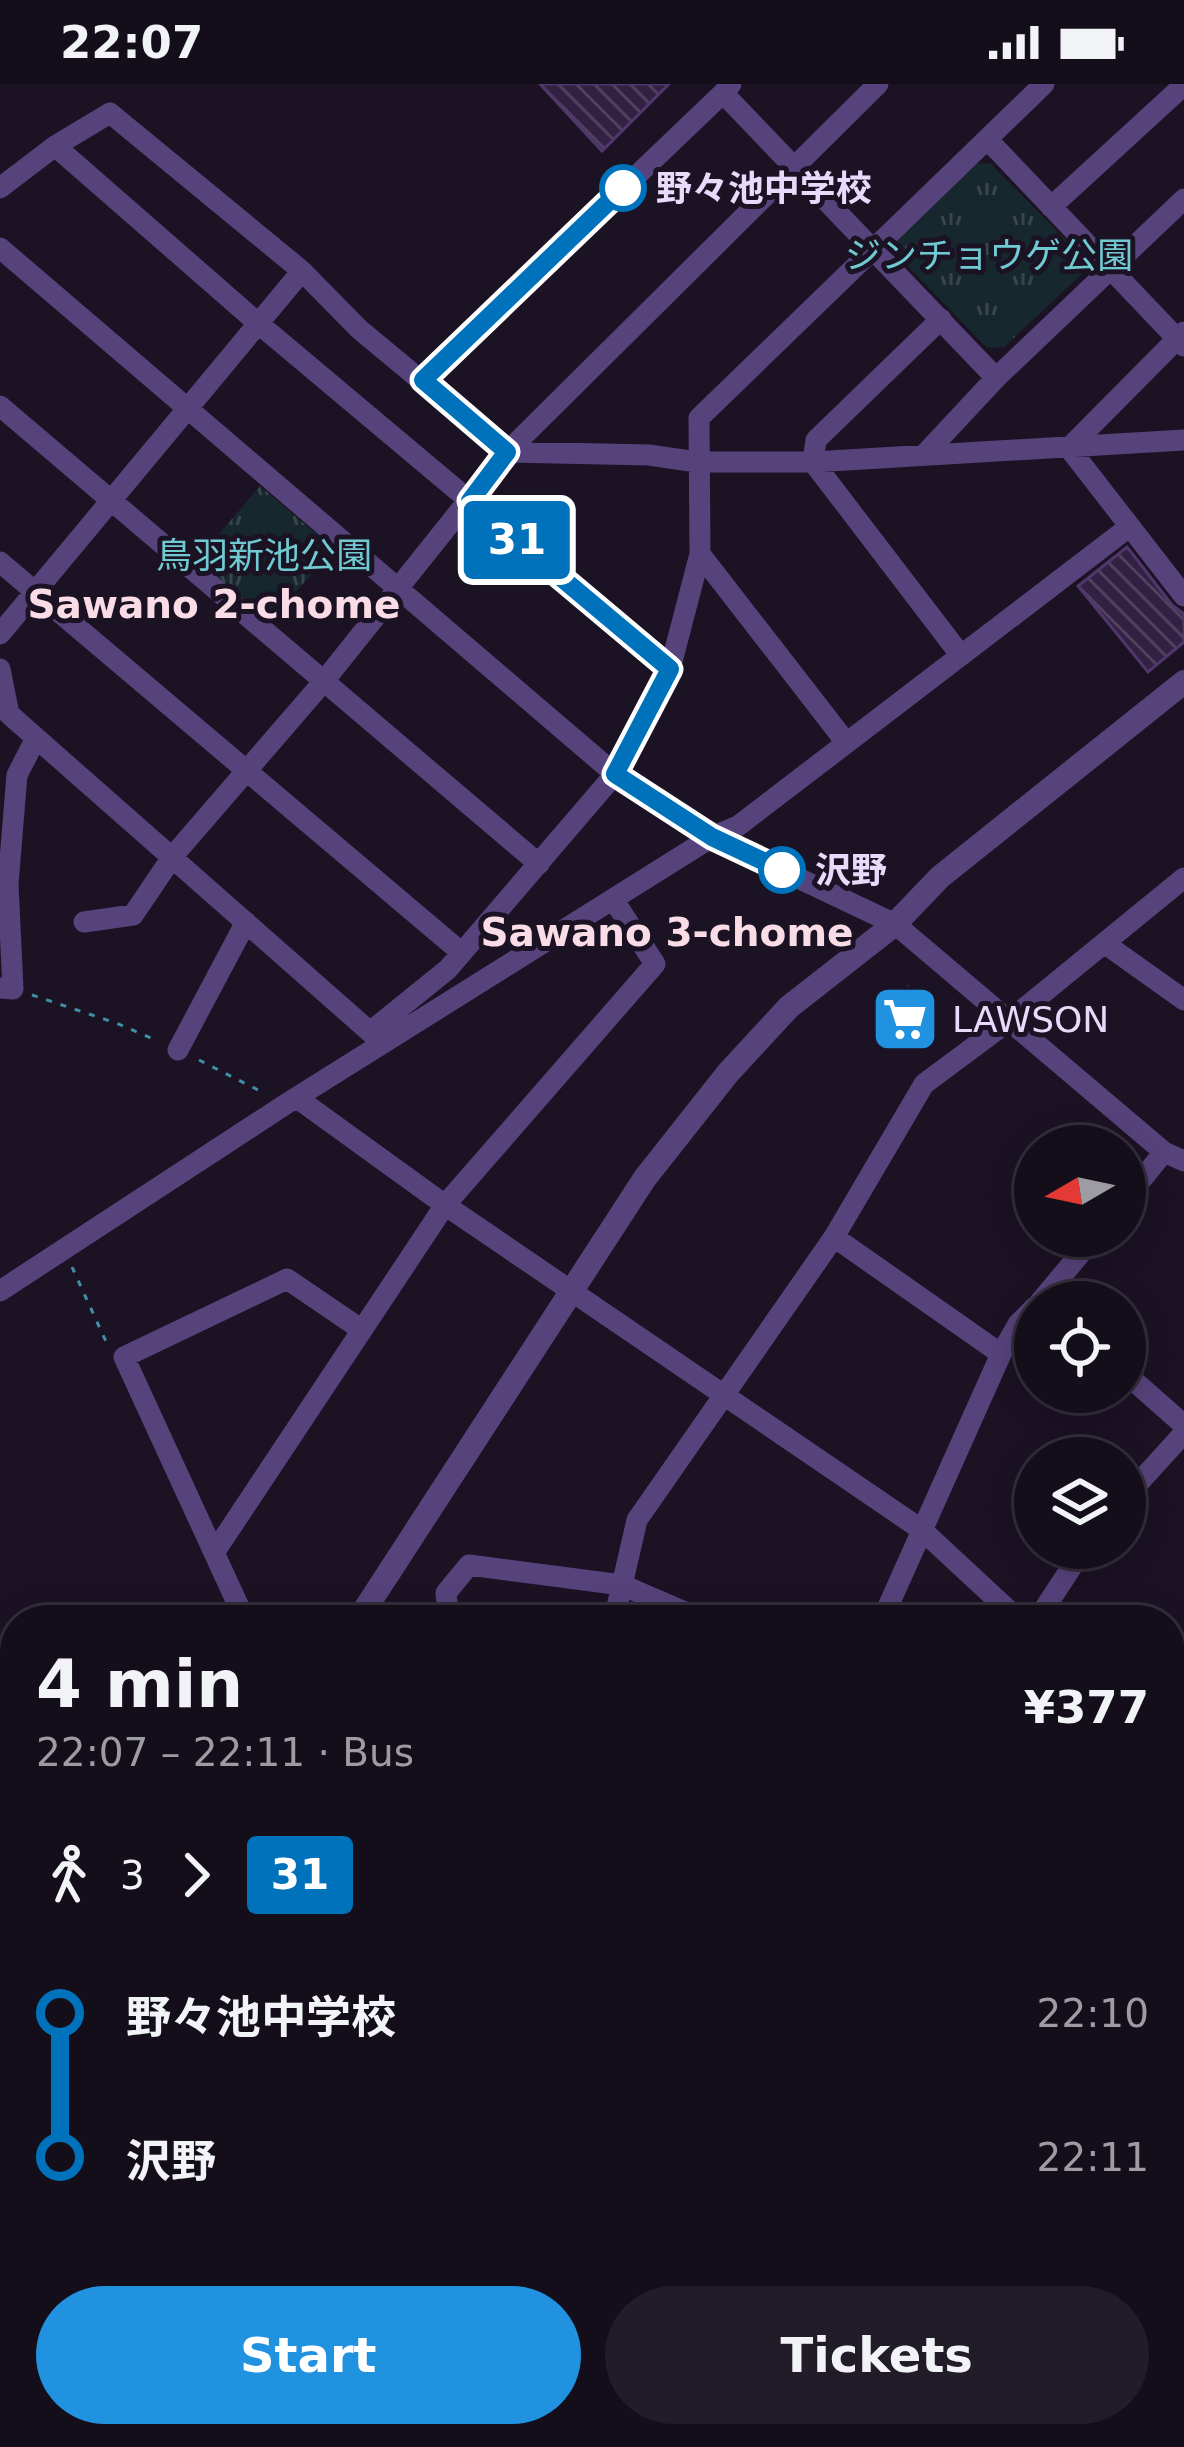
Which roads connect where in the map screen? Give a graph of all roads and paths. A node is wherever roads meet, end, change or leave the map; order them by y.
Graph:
1 (878, 84) edge
2 (1044, 84) edge
3 (1184, 85) edge
4 (727, 88) edge
5 (987, 139) junction
6 (55, 146) junction
7 (795, 164) junction
8 (0, 188) edge
9 (1184, 199) edge
10 (1051, 208) junction
11 (874, 247) junction
12 (0, 248) edge
13 (1109, 270) junction
14 (302, 271) junction
15 (941, 319) junction
16 (259, 324) junction
17 (1182, 339) edge
18 (996, 377) junction
19 (423, 380) junction
20 (0, 406) edge
21 (188, 409) junction
22 (1184, 440) edge
23 (1069, 448) junction
24 (507, 452) junction
25 (926, 454) junction
26 (697, 462) junction
27 (813, 462) junction
28 (110, 501) junction
29 (470, 501) junction
30 (1129, 527) junction
31 (700, 554) junction
32 (0, 562) edge
33 (35, 589) junction
34 (400, 589) junction
35 (1184, 596) edge
36 (0, 634) edge
37 (959, 653) junction
38 (0, 669) edge
39 (670, 669) junction
40 (324, 681) junction
41 (1184, 682) edge
42 (35, 740) junction
43 (845, 741) junction
44 (248, 770) junction
45 (615, 774) junction
46 (712, 837) junction
47 (173, 856) junction
48 (539, 864) junction
49 (1184, 878) edge
50 (4, 883) edge
51 (613, 899) junction
52 (84, 922) dead end
53 (247, 922) junction
54 (895, 924) junction
55 (1104, 943) junction
56 (461, 953) junction
57 (6, 988) edge
58 (1184, 1000) edge
59 (1010, 1020) junction
60 (376, 1038) junction
61 (178, 1050) junction
62 (291, 1101) junction
63 (1174, 1157) edge
64 (1146, 1182) edge
65 (445, 1205) junction
66 (834, 1237) junction
67 (64, 1250) junction
68 (1078, 1257) edge
69 (1059, 1281) edge
70 (0, 1291) edge
71 (572, 1292) junction
72 (362, 1330) junction
73 (1014, 1331) edge
74 (1001, 1354) junction
75 (124, 1357) junction
76 (1146, 1393) edge
77 (723, 1396) junction
78 (1184, 1429) edge
79 (1146, 1473) edge
80 (922, 1530) junction
81 (214, 1553) junction
82 (1070, 1569) edge
83 (622, 1585) junction
84 (238, 1605) edge
85 (368, 1605) edge
86 (447, 1605) edge
87 (617, 1605) edge
88 (668, 1605) edge
89 (889, 1605) edge
90 (1003, 1605) edge
91 (1047, 1605) edge

1 - 7 street
2 - 5 street
3 - 10 street
4 - 7 street
4 - 19 street
5 - 10 street
5 - 11 street
6 - 8 street
6 - 14 street
6 - 16 street
7 - 11 street
7 - 24 street
9 - 13 street
10 - 13 street
11 - 15 street
11 - 26 street
12 - 21 street
13 - 17 street
13 - 18 street
14 - 16 street
14 - 19 street
15 - 18 street
15 - 27 street
16 - 21 street
16 - 29 street
17 - 23 street
18 - 25 street
19 - 24 street
20 - 28 street
21 - 28 street
21 - 34 street
22 - 23 street
23 - 25 street
23 - 30 street
24 - 26 street
24 - 29 street
25 - 27 street
26 - 27 street
26 - 31 street
27 - 37 street
28 - 33 street
28 - 40 street
29 - 34 street
29 - 39 street
30 - 35 street
30 - 37 street
31 - 39 street
31 - 43 street
32 - 33 street
33 - 36 street
33 - 44 street
34 - 40 street
34 - 45 street
37 - 43 street
38 - 42 street
39 - 45 street
40 - 44 street
40 - 48 street
41 - 54 street
42 - 47 street
42 - 50 street
43 - 46 street
44 - 47 street
44 - 56 street
45 - 46 street
45 - 48 street
46 - 51 street
46 - 54 street
47 - 52 street
47 - 53 street
48 - 56 street
49 - 55 street
50 - 57 street
51 - 60 street
51 - 65 street
53 - 60 street
53 - 61 street
54 - 59 street
54 - 71 street
55 - 58 street
55 - 59 street
56 - 60 street
57 - 61 path
59 - 63 street
59 - 66 street
60 - 62 street
61 - 62 path
62 - 65 street
62 - 67 street
63 - 64 street
65 - 71 street
65 - 72 street
66 - 74 street
66 - 77 street
67 - 70 street
67 - 75 path
68 - 69 street
71 - 77 street
71 - 85 street
72 - 75 street
72 - 81 street
73 - 74 street
74 - 80 street
75 - 81 street
76 - 78 street
77 - 80 street
77 - 83 street
78 - 79 street
80 - 89 street
80 - 90 street
81 - 84 street
82 - 91 street
83 - 86 street
83 - 87 street
83 - 88 street

